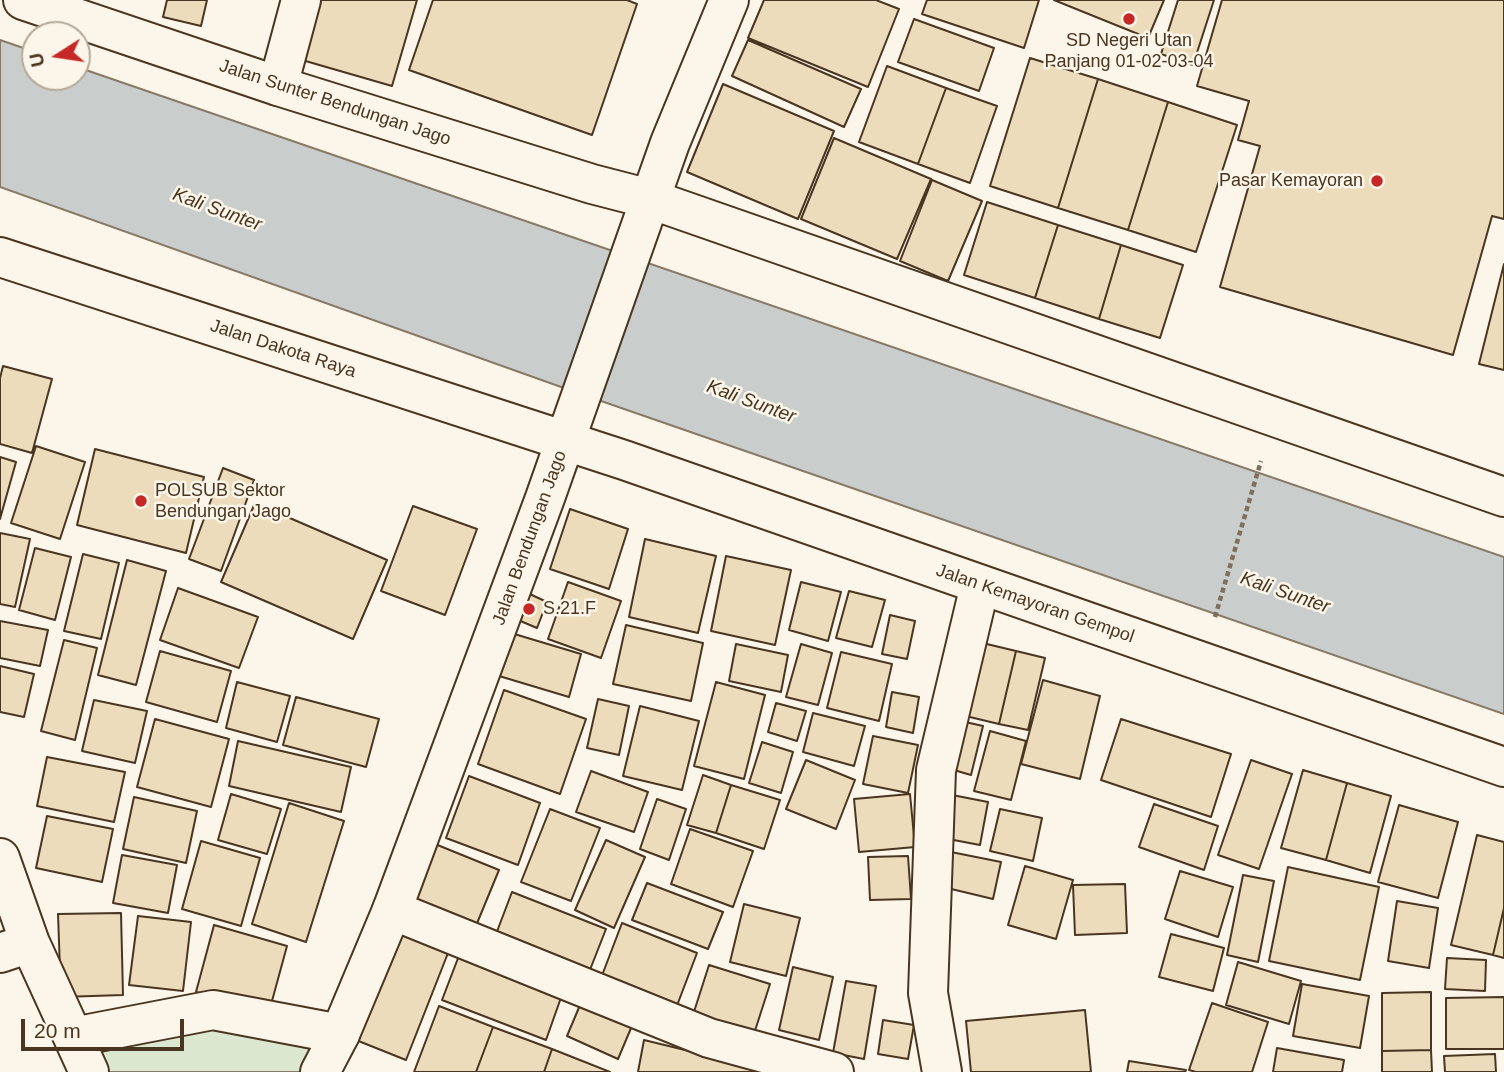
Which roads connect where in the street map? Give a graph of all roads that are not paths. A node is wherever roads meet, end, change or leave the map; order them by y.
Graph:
1 (23, 0) edge
2 (301, 0) edge
3 (729, 0) edge
4 (278, 86) junction
5 (650, 199) junction
6 (0, 257) edge
7 (568, 432) junction
8 (1504, 497) edge
9 (980, 585) junction
10 (1504, 767) edge
11 (0, 858) edge
12 (392, 911) junction
13 (15, 948) edge
14 (340, 1034) junction
15 (73, 1037) junction
16 (89, 1072) edge
17 (320, 1072) edge
18 (835, 1072) edge
19 (942, 1072) edge

1 - 4 street, Jalan Sunter Bendungan Jago
2 - 4 street
3 - 5 street, Jalan Bendungan Jago
4 - 5 street, Jalan Sunter Bendungan Jago
5 - 7 street, Jalan Bendungan Jago
5 - 8 street
6 - 7 street, Jalan Dakota Raya
7 - 9 street, Jalan Kemayoran Gempol
7 - 12 street, Jalan Bendungan Jago
9 - 10 street, Jalan Kemayoran Gempol
9 - 19 street
11 - 13 street
12 - 14 street, Jalan Bendungan Jago
12 - 18 street
13 - 15 street
14 - 15 street
14 - 17 street, Jalan Bendungan Jago
15 - 16 street

